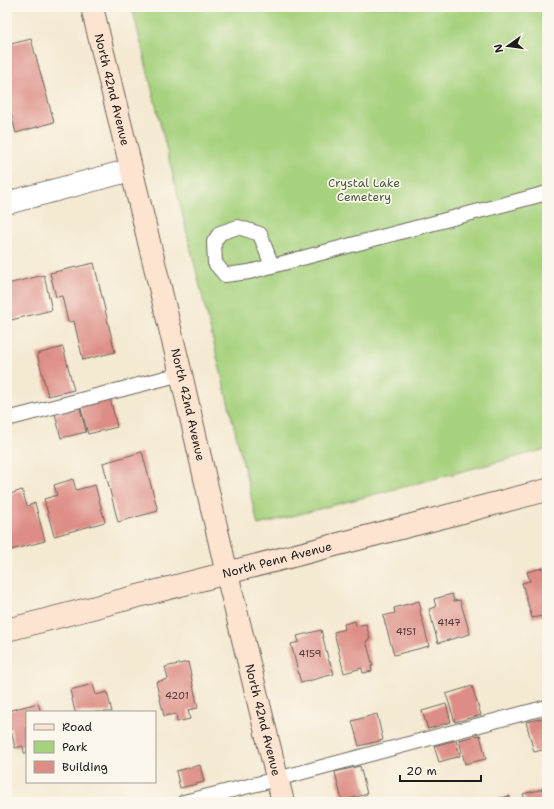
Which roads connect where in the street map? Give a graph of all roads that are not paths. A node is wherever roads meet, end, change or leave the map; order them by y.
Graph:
1 (92, 7) edge
2 (131, 170) junction
3 (547, 193) edge
4 (7, 203) edge
5 (272, 266) dead end
6 (181, 374) junction
7 (7, 419) edge
8 (547, 490) edge
9 (227, 574) junction
10 (7, 630) edge
11 (547, 707) edge
12 (277, 779) junction
13 (184, 802) edge
14 (283, 802) edge

1 - 2 street, North 42nd Avenue
2 - 4 street
2 - 6 street, North 42nd Avenue
3 - 5 lane
6 - 7 lane
6 - 9 street, North 42nd Avenue
8 - 9 street, North Penn Avenue
9 - 10 street, North Penn Avenue
9 - 12 street, North 42nd Avenue
11 - 12 lane
12 - 13 lane
12 - 14 street, North 42nd Avenue

